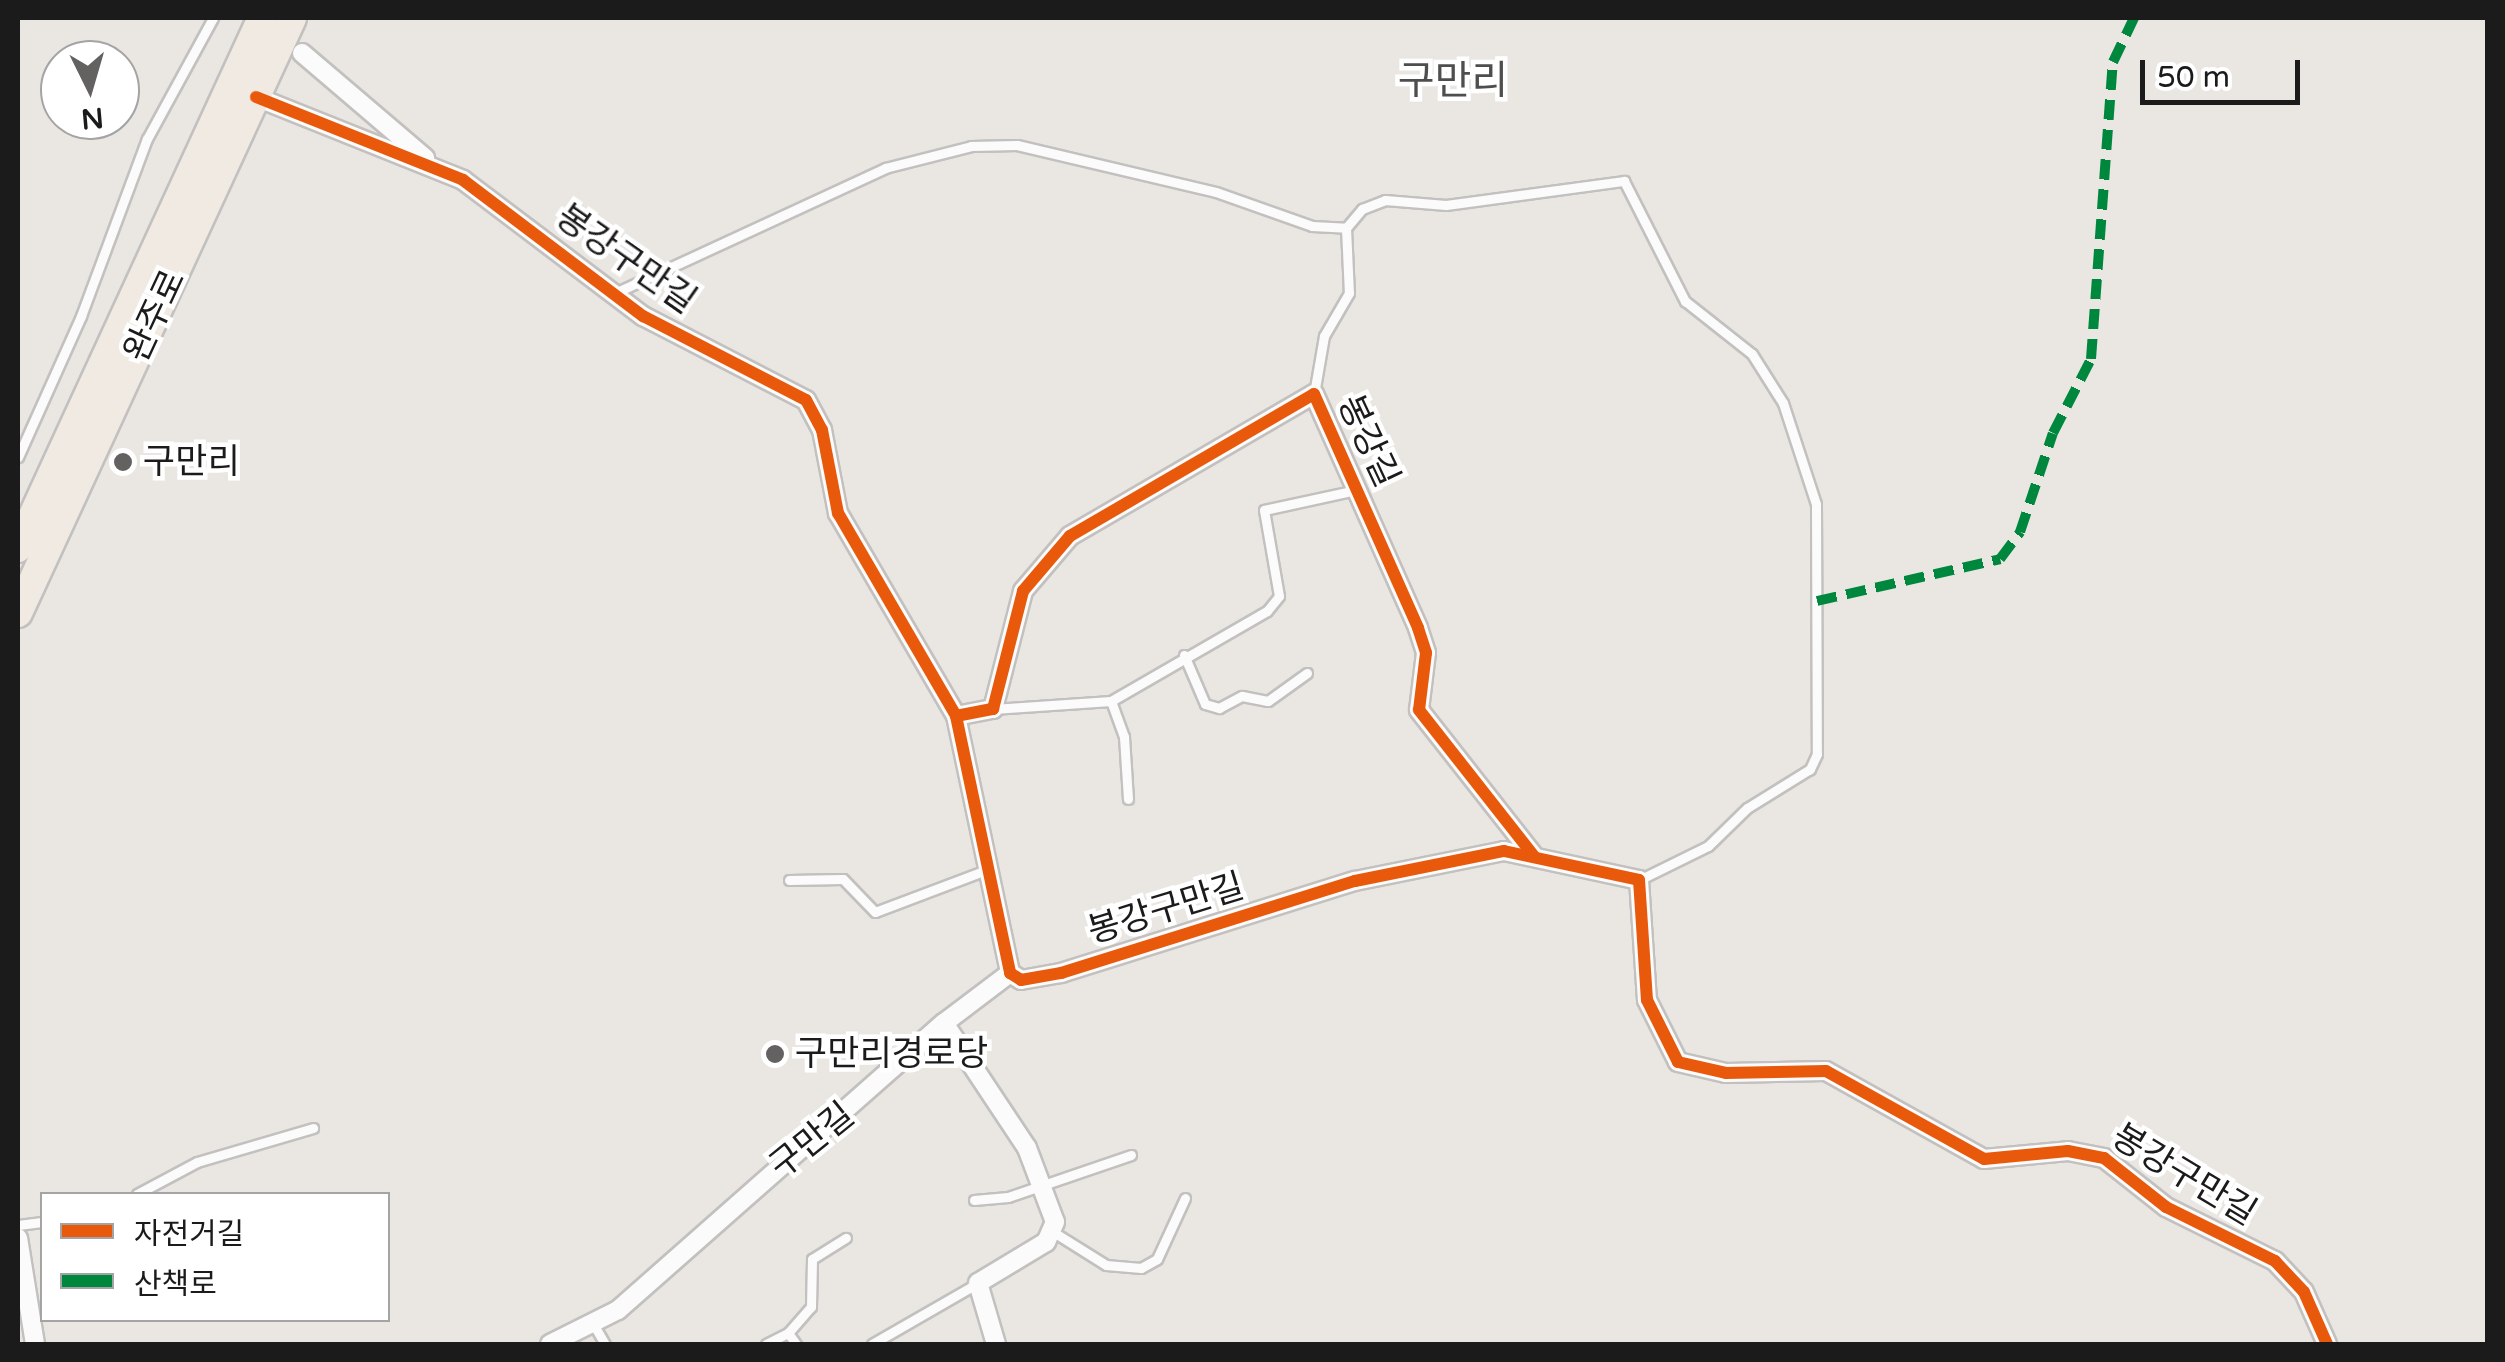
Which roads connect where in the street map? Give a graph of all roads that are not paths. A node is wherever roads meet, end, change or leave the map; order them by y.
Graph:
1 (214, 18) edge
2 (262, 18) edge
3 (292, 18) edge
4 (302, 53) dead end
5 (256, 97) junction
6 (429, 162) junction
7 (1346, 228) junction
8 (613, 294) junction
9 (1314, 394) junction
10 (18, 457) edge
11 (1351, 491) junction
12 (18, 548) edge
13 (18, 613) edge
14 (1184, 655) junction
15 (1306, 673) dead end
16 (1111, 701) junction
17 (994, 709) junction
18 (956, 716) junction
19 (1128, 799) dead end
20 (1534, 856) junction
21 (992, 868) junction
22 (789, 880) dead end
23 (1639, 880) junction
24 (1010, 973) junction
25 (944, 1022) junction
26 (313, 1128) dead end
27 (1131, 1156) dead end
28 (1044, 1184) junction
29 (141, 1192) edge
30 (1185, 1198) dead end
31 (974, 1200) dead end
32 (1055, 1234) junction
33 (18, 1238) edge
34 (846, 1238) dead end
35 (978, 1283) junction
36 (788, 1333) junction
37 (600, 1336) edge
38 (35, 1344) edge
39 (550, 1344) edge
40 (766, 1344) edge
41 (796, 1344) edge
42 (872, 1344) edge
43 (996, 1344) edge
44 (2327, 1344) edge

1 - 10 lane
2 - 12 main road, 완주로
3 - 5 main road, 완주로
4 - 6 street
5 - 6 street, 봉강구만길
5 - 13 main road, 완주로
6 - 8 street, 봉강구만길
7 - 8 lane
7 - 9 lane
7 - 23 lane
8 - 18 street, 봉강구만길
9 - 11 street, 봉강길
9 - 17 street, 봉강길
11 - 14 lane
11 - 20 street, 봉강길
14 - 15 lane
14 - 16 lane
16 - 17 lane
16 - 19 lane
17 - 18 street
18 - 21 street, 봉강구만길
20 - 23 street, 봉강구만길
20 - 24 street, 봉강구만길
21 - 22 lane
21 - 24 street, 봉강구만길
23 - 44 street, 봉강구만길
24 - 25 street, 구만길
25 - 28 street
25 - 37 street, 구만길
26 - 29 lane
27 - 28 lane
28 - 31 lane
28 - 32 street
30 - 32 lane
32 - 35 street
33 - 38 street
34 - 36 lane
35 - 42 lane
35 - 43 street
36 - 40 lane
36 - 41 lane
37 - 39 street, 구만길

